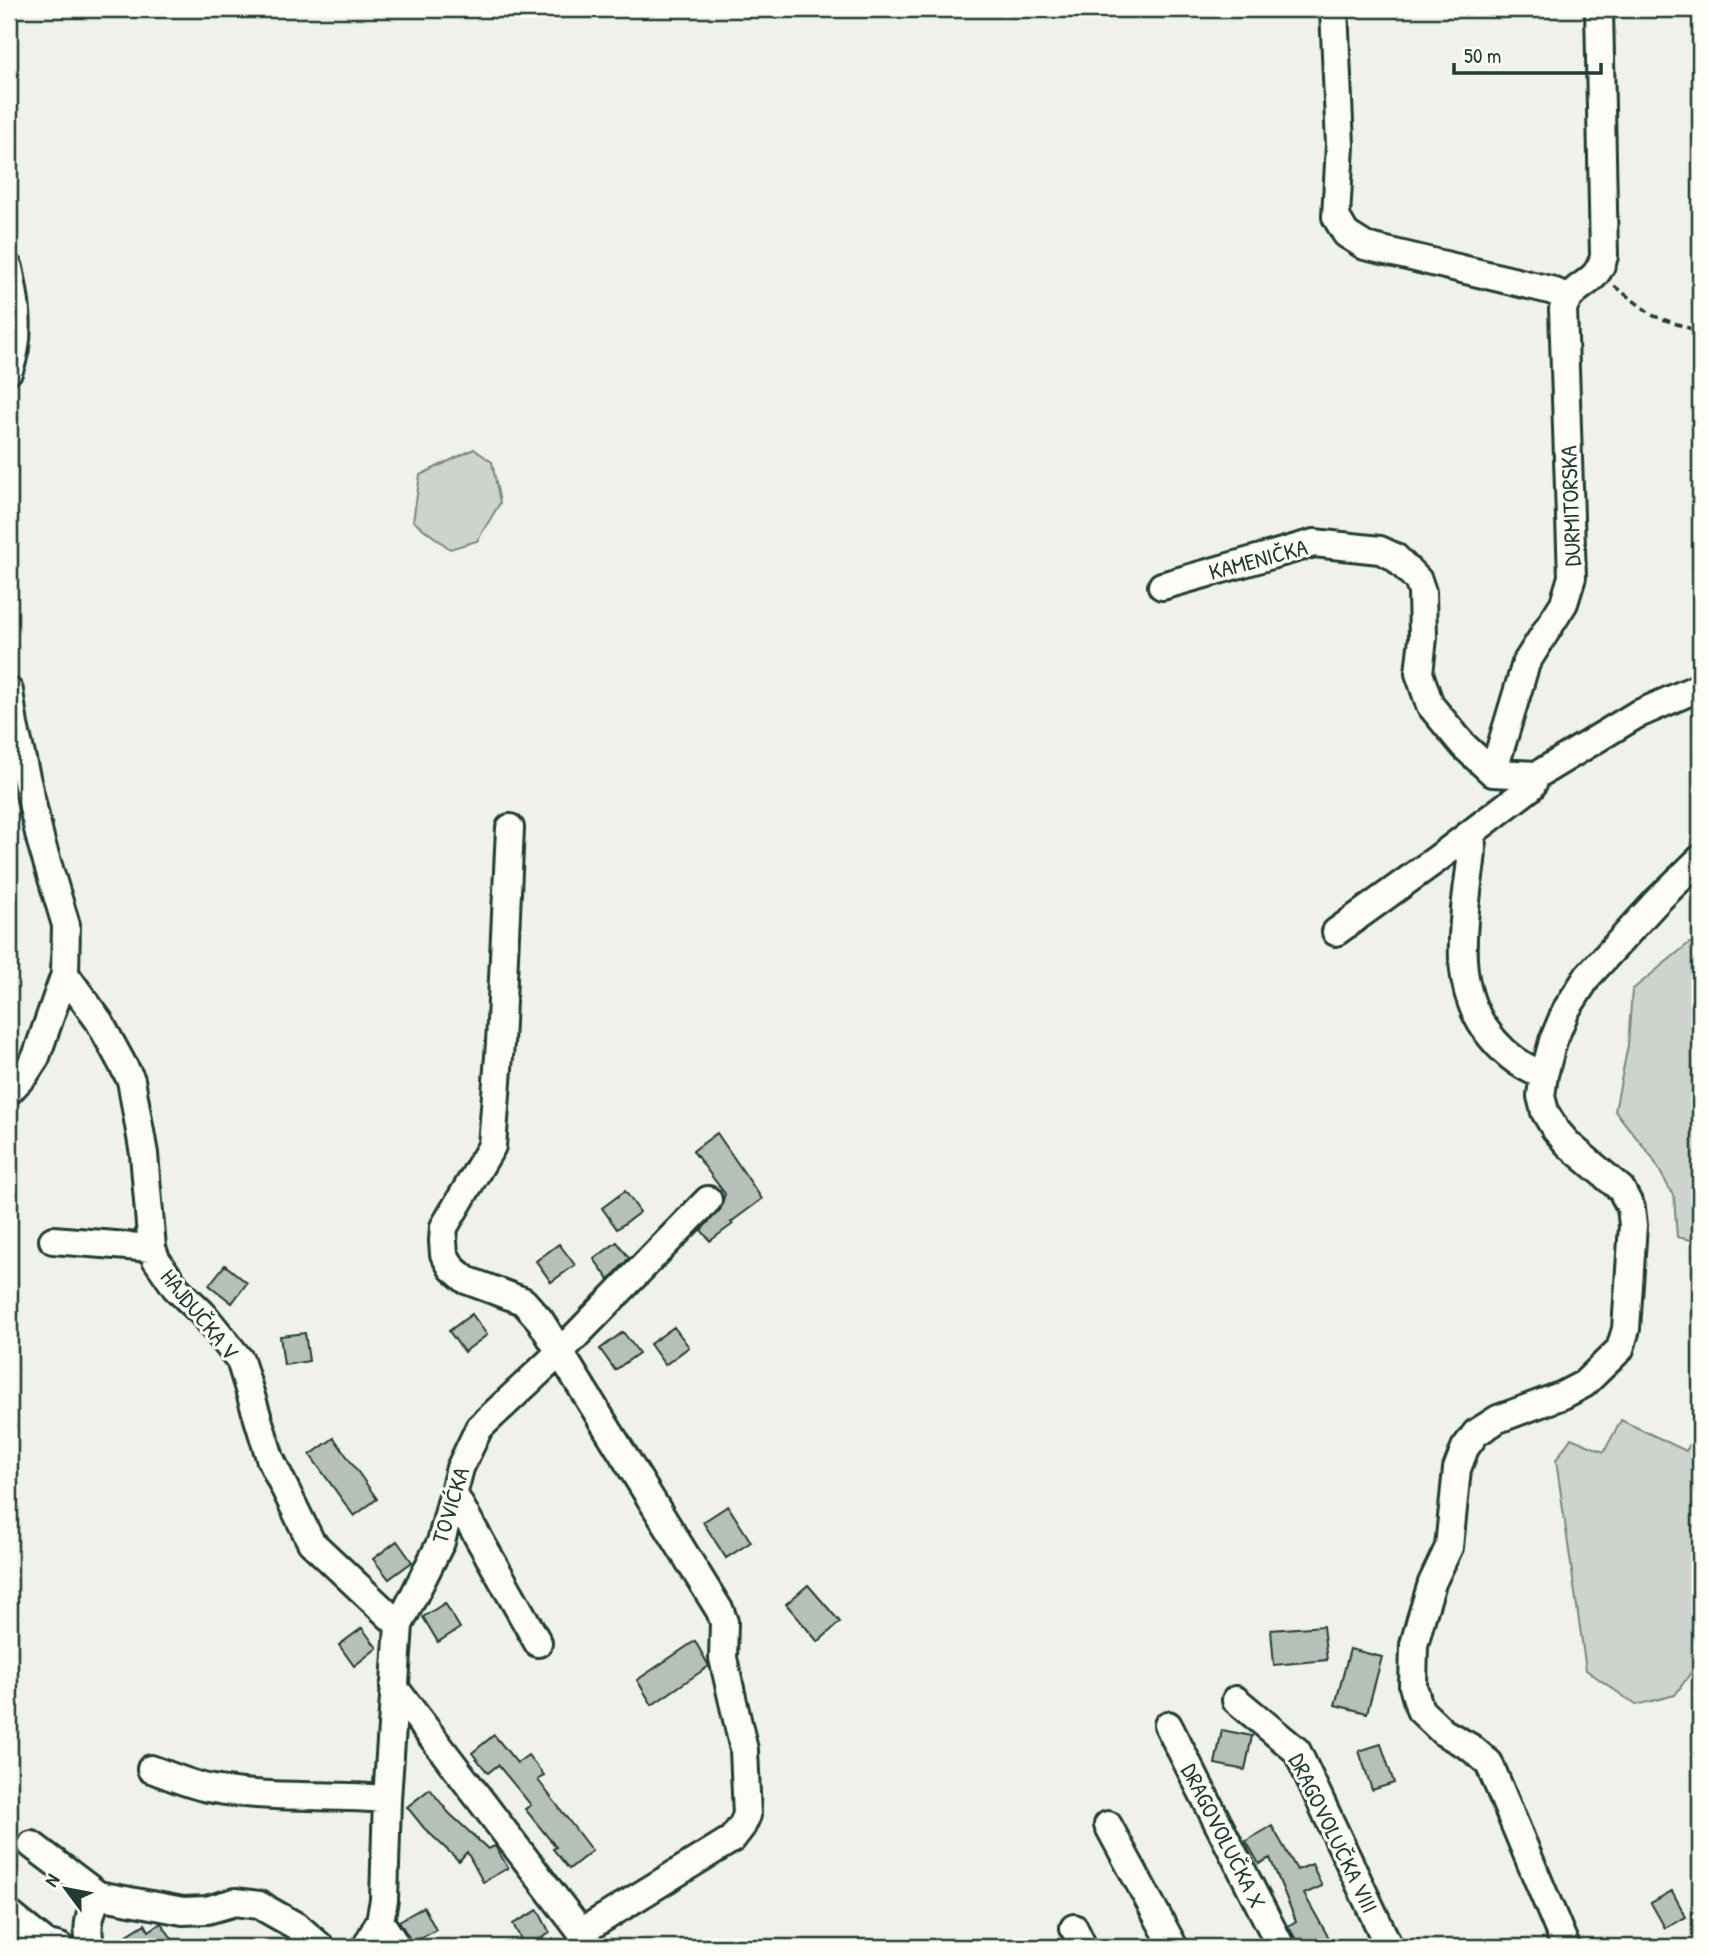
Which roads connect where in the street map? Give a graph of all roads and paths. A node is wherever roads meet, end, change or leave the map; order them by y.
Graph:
1 (1334, 9) edge
2 (1598, 9) edge
3 (9, 268) edge
4 (1597, 273) junction
5 (1567, 297) junction
6 (1700, 332) edge
7 (9, 370) edge
8 (1162, 586) dead end
9 (1700, 687) edge
10 (9, 691) edge
11 (1493, 773) junction
12 (1537, 775) junction
13 (510, 828) dead end
14 (1471, 833) junction
15 (1700, 859) edge
16 (1336, 932) dead end
17 (65, 974) junction
18 (1544, 1075) junction
19 (9, 1091) edge
20 (708, 1200) dead end
21 (53, 1240) dead end
22 (152, 1248) junction
23 (559, 1353) junction
24 (453, 1493) junction
25 (399, 1625) junction
26 (538, 1643) dead end
27 (394, 1686) junction
28 (1236, 1700) dead end
29 (1168, 1725) dead end
30 (151, 1769) dead end
31 (387, 1799) junction
32 (1108, 1825) dead end
33 (32, 1845) dead end
34 (98, 1895) junction
35 (9, 1914) edge
36 (380, 1921) junction
37 (582, 1940) edge
38 (60, 1947) edge
39 (91, 1947) edge
40 (321, 1947) edge
41 (366, 1947) edge
42 (397, 1947) edge
43 (1174, 1947) edge
44 (1281, 1947) edge
45 (1389, 1947) edge
46 (1566, 1947) edge

1 - 5 street
2 - 4 street
3 - 7 street
4 - 5 street
4 - 6 path
5 - 11 street, DURMITORSKA
8 - 11 street, KAMENIČKA
9 - 12 street
10 - 17 street
11 - 12 street
12 - 14 street
13 - 23 street
14 - 16 street
14 - 18 street
15 - 18 street
17 - 19 street
17 - 22 street, HAJDUČKA V
18 - 46 street
20 - 23 street, TOVIĆKA
21 - 22 street
22 - 25 street, HAJDUČKA V
23 - 24 street, TOVIĆKA
23 - 37 street
24 - 25 street, TOVIĆKA
24 - 26 street
25 - 27 street, TOVIĆKA
27 - 31 street, TOVIĆKA
27 - 37 street
28 - 45 street, DRAGOVOLUČKA VIII
29 - 44 street, DRAGOVOLUČKA X
30 - 31 street
31 - 36 street, TOVIĆKA
32 - 43 street
33 - 34 street
34 - 39 street
34 - 40 street
35 - 38 street
36 - 41 street, TOVIĆKA
36 - 42 street

